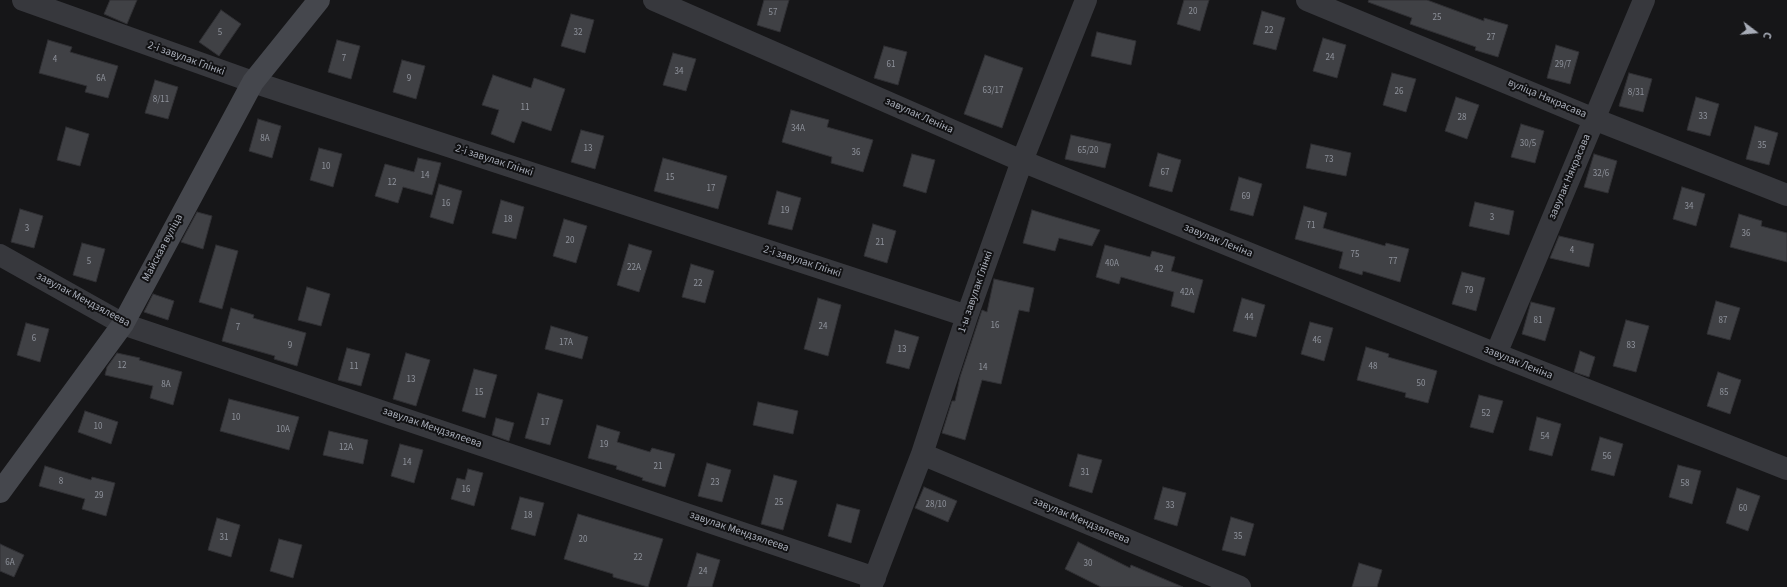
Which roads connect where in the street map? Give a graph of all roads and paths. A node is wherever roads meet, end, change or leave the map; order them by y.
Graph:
1 (23, 0) edge
2 (319, 0) edge
3 (654, 0) edge
4 (1086, 0) edge
5 (1308, 0) edge
6 (1644, 0) edge
7 (253, 82) junction
8 (1594, 119) junction
9 (1022, 161) junction
10 (1787, 195) edge
11 (0, 254) edge
12 (967, 316) junction
13 (123, 324) junction
14 (1496, 354) junction
15 (922, 454) junction
16 (1787, 469) edge
17 (0, 492) edge
18 (873, 582) edge
19 (1240, 587) edge

1 - 7 street, 2-і завулак Глінкі
2 - 7 street, Майская вуліца
3 - 9 street, завулак Леніна
4 - 9 street, 1-ы завулак Глінкі
5 - 8 street, вуліца Някрасава
6 - 8 street, завулак Някрасава
7 - 12 street, 2-і завулак Глінкі
7 - 13 street, Майская вуліца
8 - 10 street, вуліца Някрасава
8 - 14 street, завулак Някрасава
9 - 12 street, 1-ы завулак Глінкі
9 - 14 street, завулак Леніна
11 - 13 street, завулак Мендзялеева
12 - 15 street, 1-ы завулак Глінкі
13 - 17 street, Майская вуліца
13 - 18 street, завулак Мендзялеева
14 - 16 street, завулак Леніна
15 - 18 street, 1-ы завулак Глінкі
15 - 19 street, завулак Мендзялеева

